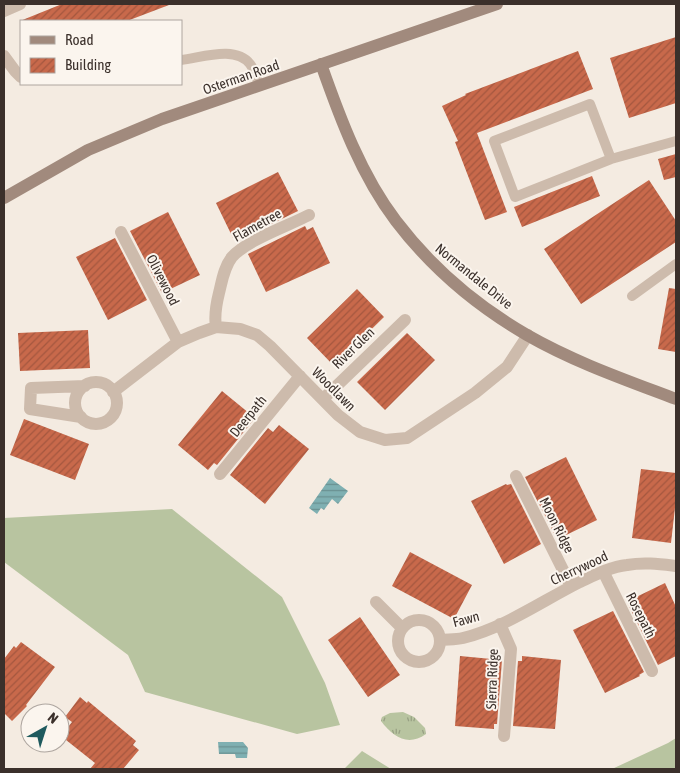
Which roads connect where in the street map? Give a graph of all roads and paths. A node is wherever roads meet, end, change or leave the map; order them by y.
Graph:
1 (20, 4) edge
2 (496, 4) edge
3 (4, 11) edge
4 (4, 56) edge
5 (182, 60) edge
6 (321, 64) junction
7 (20, 76) edge
8 (259, 86) junction
9 (676, 141) edge
10 (611, 158) junction
11 (4, 198) edge
12 (309, 215) dead end
13 (121, 232) dead end
14 (676, 264) edge
15 (632, 296) dead end
16 (404, 320) dead end
17 (216, 327) junction
18 (528, 335) junction
19 (178, 342) junction
20 (300, 376) junction
21 (85, 386) junction
22 (113, 392) junction
23 (323, 399) junction
24 (676, 400) edge
25 (81, 417) junction
26 (220, 474) dead end
27 (516, 476) dead end
28 (676, 566) edge
29 (603, 572) junction
30 (572, 586) junction
31 (376, 602) dead end
32 (500, 624) junction
33 (402, 628) junction
34 (440, 640) junction
35 (652, 671) dead end
36 (504, 736) dead end

1 - 3 street
2 - 6 street, Osterman Road
4 - 7 street
5 - 8 lane
6 - 8 street, Osterman Road
6 - 18 street, Normandale Drive
8 - 11 street, Osterman Road
9 - 10 lane
10 - 10 lane
12 - 17 street, Flametree
13 - 19 street, Olivewood
14 - 15 lane
16 - 23 street, River Glen
17 - 19 street, Woodlawn
17 - 20 street, Woodlawn
18 - 23 street, Woodlawn
18 - 24 street, Normandale Drive
19 - 22 street, Woodlawn
20 - 23 street, Woodlawn
20 - 26 street, Deerpath
21 - 22 street
21 - 25 street
21 - 25 street
22 - 25 street
27 - 30 street, Moon Ridge
28 - 29 street, Cherrywood
29 - 30 street, Cherrywood
29 - 35 street, Rosepath
30 - 32 street, Cherrywood
31 - 33 street
32 - 34 street, Fawn
32 - 36 street, Sierra Ridge
33 - 34 street, Fawn
33 - 34 street, Fawn

